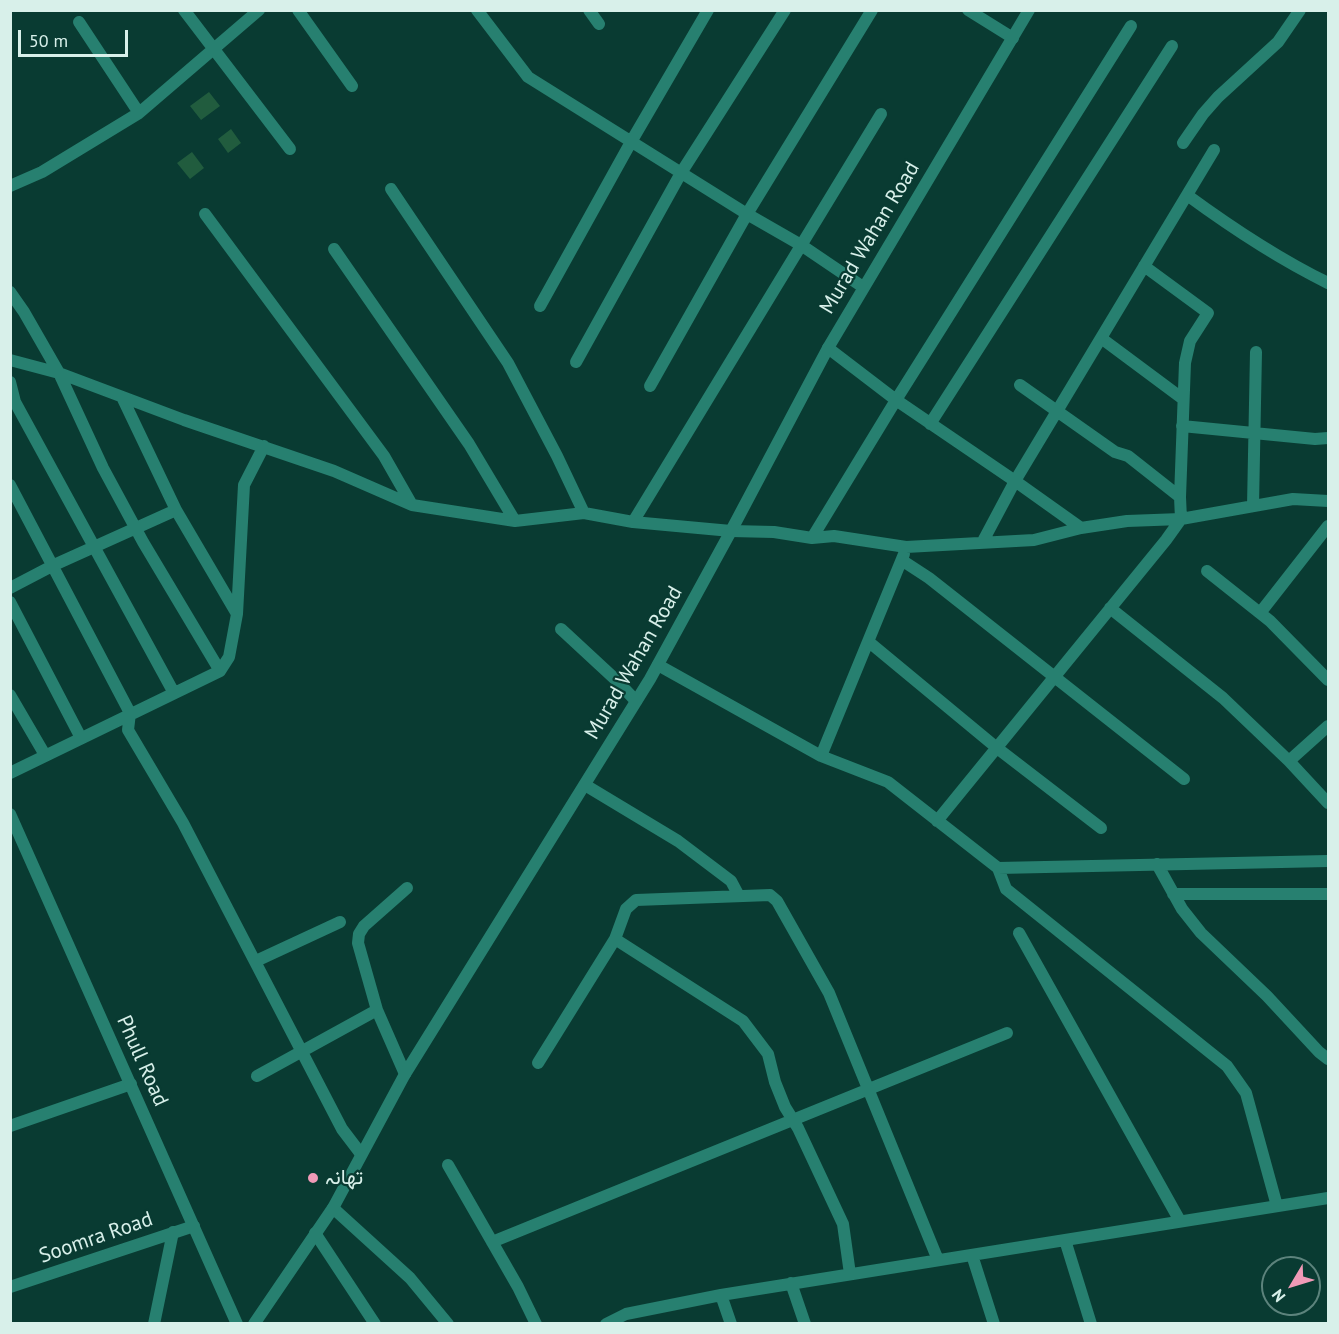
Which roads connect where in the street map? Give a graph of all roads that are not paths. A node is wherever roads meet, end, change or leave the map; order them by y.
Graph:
1 (184, 10) edge
2 (259, 10) edge
3 (298, 10) edge
4 (589, 10) edge
5 (708, 10) edge
6 (785, 10) edge
7 (872, 10) edge
8 (968, 10) edge
9 (1029, 10) edge
10 (1300, 10) edge
11 (482, 12) edge
12 (79, 22) dead end
13 (599, 24) dead end
14 (1131, 26) dead end
15 (1013, 38) junction
16 (1172, 46) dead end
17 (213, 49) junction
18 (352, 86) dead end
19 (139, 113) junction
20 (882, 114) dead end
21 (631, 141) junction
22 (1183, 143) dead end
23 (290, 149) dead end
24 (1214, 150) dead end
25 (681, 173) junction
26 (10, 186) edge
27 (391, 189) dead end
28 (1187, 195) junction
29 (205, 214) dead end
30 (747, 214) junction
31 (801, 245) junction
32 (334, 249) dead end
33 (1144, 266) junction
34 (1329, 283) edge
35 (863, 287) junction
36 (10, 292) edge
37 (540, 306) dead end
38 (1101, 338) junction
39 (828, 348) junction
40 (1256, 352) dead end
41 (10, 360) edge
42 (576, 362) dead end
43 (59, 373) junction
44 (10, 382) edge
45 (1020, 385) dead end
46 (650, 386) dead end
47 (122, 397) junction
48 (1183, 399) junction
49 (896, 400) junction
50 (1057, 412) junction
51 (930, 424) junction
52 (1182, 426) junction
53 (1254, 433) junction
54 (1329, 438) edge
55 (264, 446) junction
56 (1015, 481) junction
57 (10, 485) edge
58 (1180, 497) junction
59 (1329, 501) edge
60 (412, 505) junction
61 (1253, 506) junction
62 (176, 510) junction
63 (584, 513) junction
64 (1181, 519) junction
65 (514, 521) junction
66 (633, 522) junction
67 (1329, 526) edge
68 (135, 528) junction
69 (1081, 528) junction
70 (731, 531) junction
71 (812, 538) junction
72 (982, 543) junction
73 (94, 547) junction
74 (906, 547) junction
75 (903, 561) junction
76 (54, 565) junction
77 (1206, 571) dead end
78 (10, 588) edge
79 (10, 602) edge
80 (1110, 608) junction
81 (1260, 613) junction
82 (237, 614) junction
83 (561, 629) dead end
84 (869, 642) junction
85 (658, 665) junction
86 (220, 671) junction
87 (1054, 677) junction
88 (1329, 680) edge
89 (174, 693) junction
90 (10, 694) edge
91 (636, 701) junction
92 (130, 713) junction
93 (1329, 726) edge
94 (81, 738) junction
95 (997, 747) junction
96 (45, 756) junction
97 (821, 756) junction
98 (1289, 761) junction
99 (10, 772) edge
100 (1184, 780) dead end
101 (585, 785) junction
102 (1329, 803) edge
103 (10, 814) edge
104 (937, 821) junction
105 (1101, 828) dead end
106 (1329, 861) edge
107 (1158, 864) junction
108 (998, 868) junction
109 (407, 888) dead end
110 (1173, 894) junction
111 (1329, 894) edge
112 (739, 896) junction
113 (340, 922) dead end
114 (1019, 933) dead end
115 (615, 939) junction
116 (256, 962) junction
117 (377, 1010) junction
118 (1007, 1033) dead end
119 (302, 1052) junction
120 (1329, 1059) edge
121 (538, 1062) dead end
122 (405, 1074) junction
123 (257, 1076) dead end
124 (131, 1084) junction
125 (867, 1089) junction
126 (792, 1119) junction
127 (10, 1126) edge
128 (361, 1154) junction
129 (448, 1165) dead end
130 (1329, 1198) edge
131 (1277, 1206) junction
132 (333, 1208) junction
133 (1180, 1221) junction
134 (194, 1226) junction
135 (173, 1232) junction
136 (315, 1233) junction
137 (1065, 1240) junction
138 (492, 1242) junction
139 (972, 1254) junction
140 (938, 1260) junction
141 (850, 1274) junction
142 (791, 1283) junction
143 (10, 1287) edge
144 (721, 1295) junction
145 (154, 1323) edge
146 (237, 1323) edge
147 (254, 1323) edge
148 (375, 1323) edge
149 (448, 1323) edge
150 (536, 1323) edge
151 (606, 1323) edge
152 (731, 1323) edge
153 (805, 1323) edge
154 (994, 1323) edge
155 (1091, 1323) edge

1 - 17 street
2 - 17 street
3 - 18 street
4 - 13 street
5 - 21 street
6 - 25 street
7 - 30 street
8 - 15 street
9 - 15 street, Murad Wahan Road
10 - 22 street
11 - 21 street
12 - 19 street
14 - 49 street
15 - 35 street, Murad Wahan Road
16 - 51 street
17 - 19 street
17 - 23 street
19 - 26 street
20 - 31 street
21 - 25 street
21 - 37 street
24 - 28 street
25 - 30 street
25 - 42 street
27 - 63 street
28 - 33 street
28 - 34 street
29 - 60 street
30 - 31 street
30 - 46 street
31 - 35 street
31 - 66 street
32 - 65 street
33 - 38 street
33 - 48 street
35 - 39 street, Murad Wahan Road
36 - 43 street
38 - 48 street
38 - 50 street
39 - 49 street
39 - 70 street, Murad Wahan Road
40 - 53 street
41 - 43 street
43 - 47 street
43 - 68 street
44 - 73 street
45 - 50 street
47 - 55 street
47 - 62 street
48 - 52 street
49 - 51 street
49 - 71 street
50 - 56 street
50 - 58 street
51 - 56 street
52 - 53 street
52 - 58 street
53 - 54 street
53 - 61 street
55 - 60 street
55 - 82 street
56 - 69 street
56 - 72 street
57 - 76 street
58 - 64 street
59 - 61 street
60 - 65 street
61 - 64 street
62 - 68 street
62 - 82 street
63 - 65 street
63 - 66 street
64 - 69 street
64 - 80 street
66 - 70 street
67 - 81 street
68 - 73 street
68 - 86 street
69 - 72 street
70 - 71 street
70 - 85 street, Murad Wahan Road
71 - 74 street
72 - 74 street
73 - 76 street
73 - 89 street
74 - 75 street
75 - 84 street
75 - 87 street
76 - 78 street
76 - 92 street
77 - 81 street
79 - 94 street
80 - 87 street
80 - 98 street
81 - 88 street
82 - 86 street
83 - 91 street
84 - 95 street
84 - 97 street
85 - 91 street, Murad Wahan Road
85 - 97 street
86 - 89 street
87 - 95 street
87 - 100 street
89 - 92 street
90 - 96 street
91 - 101 street, Murad Wahan Road
92 - 94 street
92 - 116 street
93 - 98 street
94 - 96 street
95 - 104 street
95 - 105 street
96 - 99 street
97 - 104 street
98 - 102 street
101 - 112 street
101 - 122 street, Murad Wahan Road
103 - 124 street, Phull Road
104 - 108 street
106 - 107 street
107 - 108 street
107 - 110 street
108 - 131 street
109 - 117 street
110 - 111 street
110 - 120 street
112 - 115 street
112 - 125 street
113 - 116 street
114 - 133 street
115 - 121 street
115 - 126 street
116 - 119 street
117 - 119 street
117 - 122 street
118 - 125 street
119 - 123 street
119 - 128 street
122 - 128 street, Murad Wahan Road
124 - 127 street
124 - 134 street, Phull Road
125 - 126 street
125 - 140 street
126 - 138 street
126 - 141 street
128 - 132 street, Murad Wahan Road
129 - 138 street
130 - 131 street
131 - 133 street
132 - 136 street, Murad Wahan Road
132 - 149 street
133 - 137 street
134 - 135 street, Soomra Road
134 - 146 street, Phull Road
135 - 143 street, Soomra Road
135 - 145 street
136 - 147 street, Murad Wahan Road
136 - 148 street
137 - 139 street
137 - 155 street
138 - 150 street
139 - 140 street
139 - 154 street
140 - 141 street
141 - 142 street
142 - 144 street
142 - 153 street
144 - 151 street
144 - 152 street

